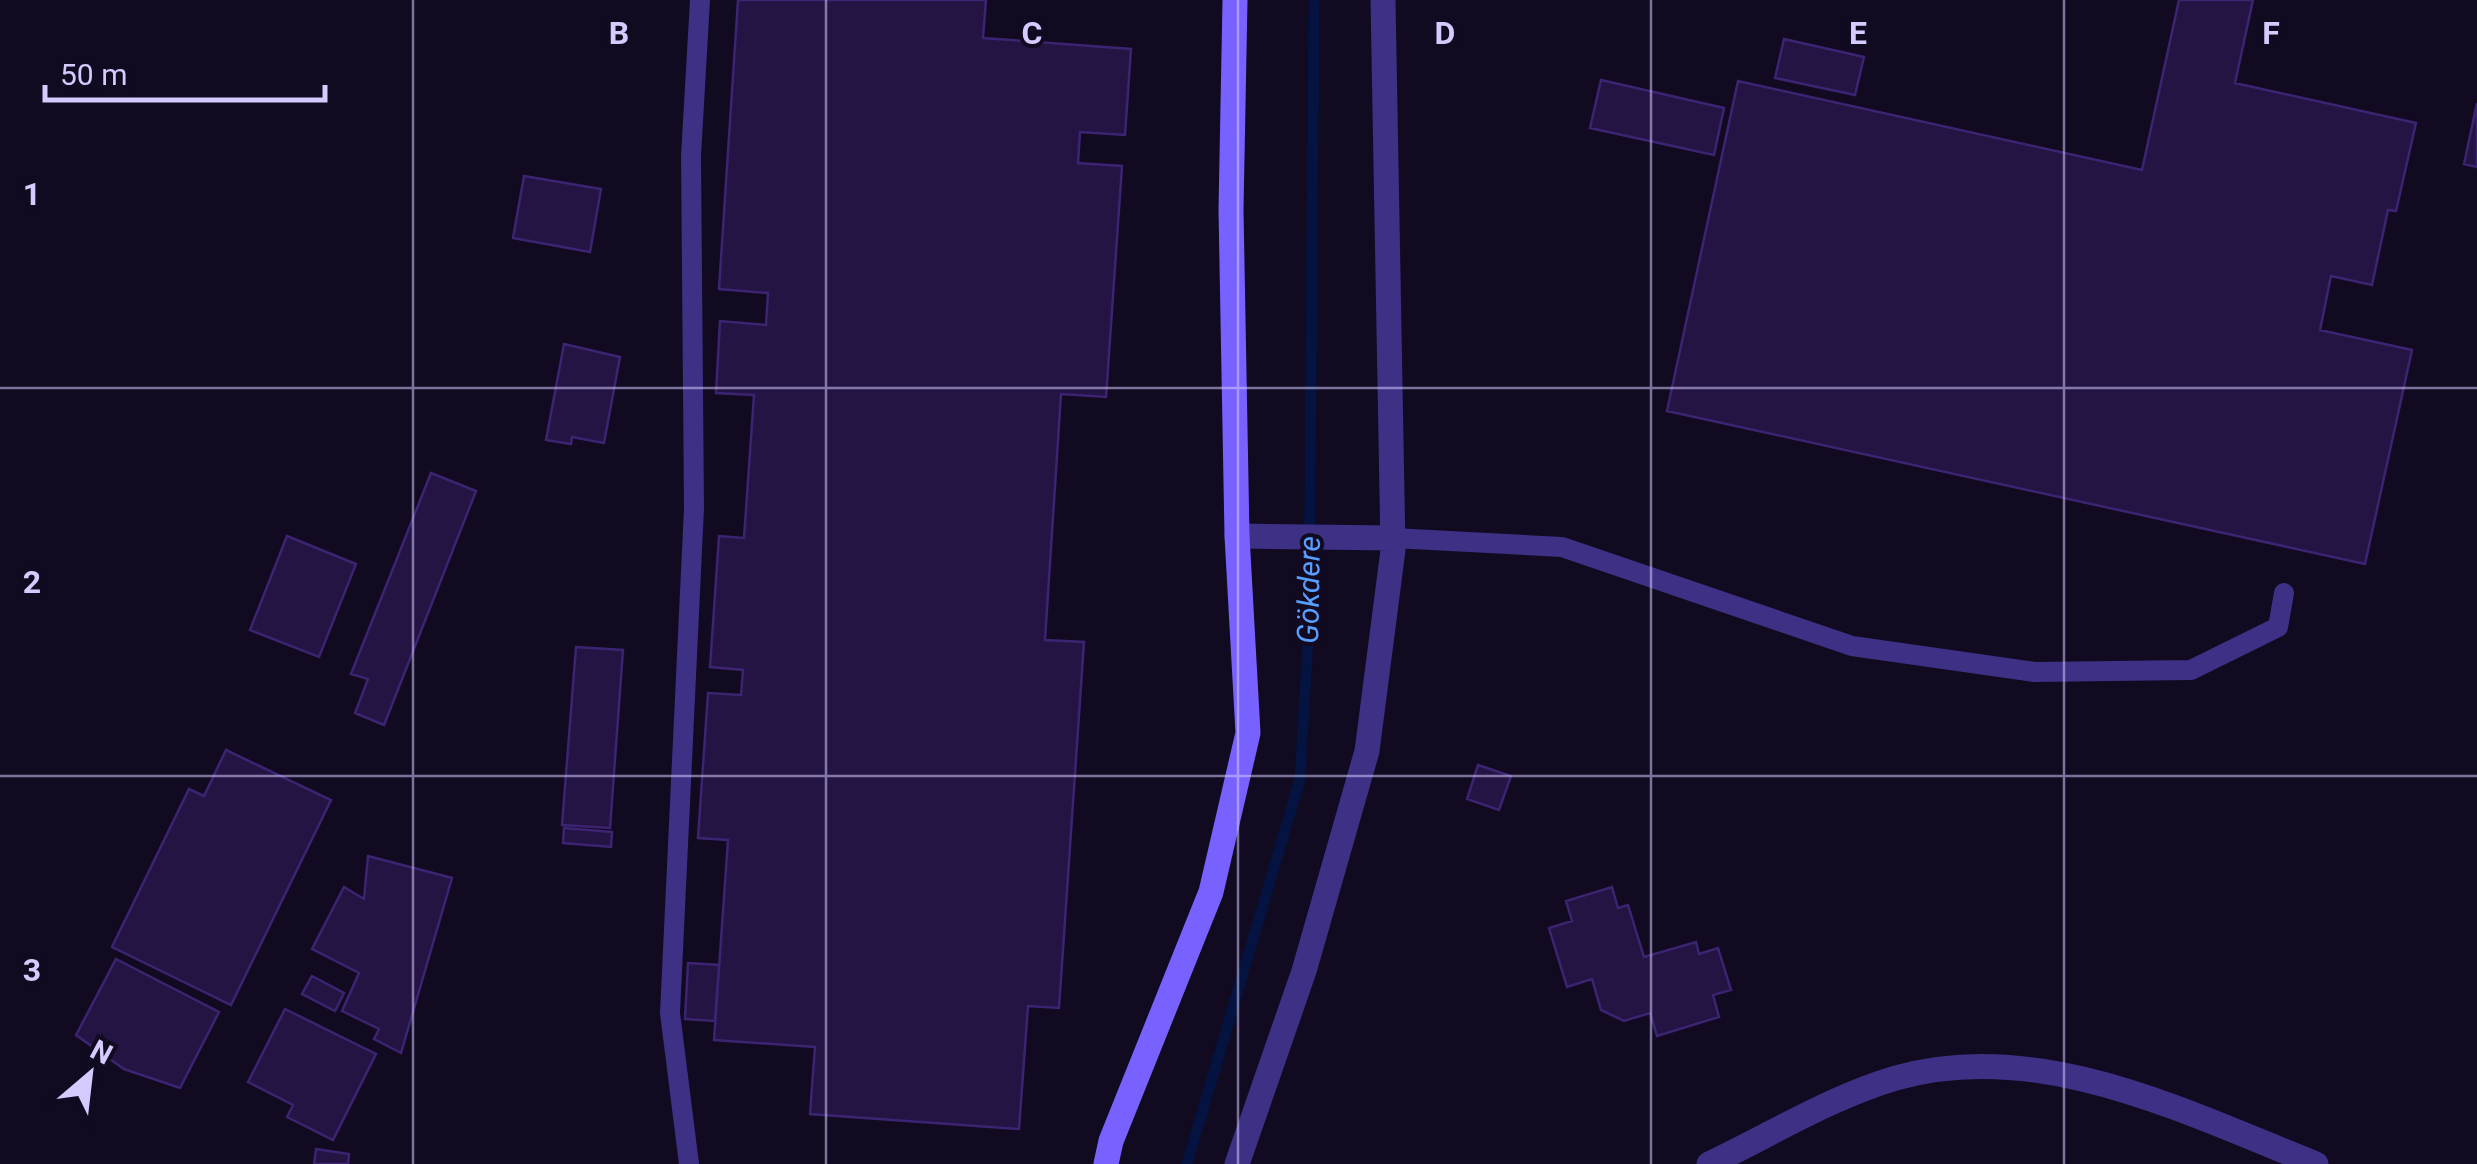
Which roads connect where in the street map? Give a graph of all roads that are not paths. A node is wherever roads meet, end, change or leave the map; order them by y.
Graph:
1 (700, 0) edge
2 (1235, 0) edge
3 (1383, 0) edge
4 (1237, 536) junction
5 (1392, 538) junction
6 (2284, 593) dead end
7 (688, 1164) edge
8 (1106, 1164) edge
9 (1238, 1164) edge
10 (1709, 1164) edge
11 (2316, 1164) edge

1 - 7 lane
2 - 4 main road
3 - 5 street
4 - 5 street
4 - 8 main road
5 - 6 lane
5 - 9 street
10 - 11 street

